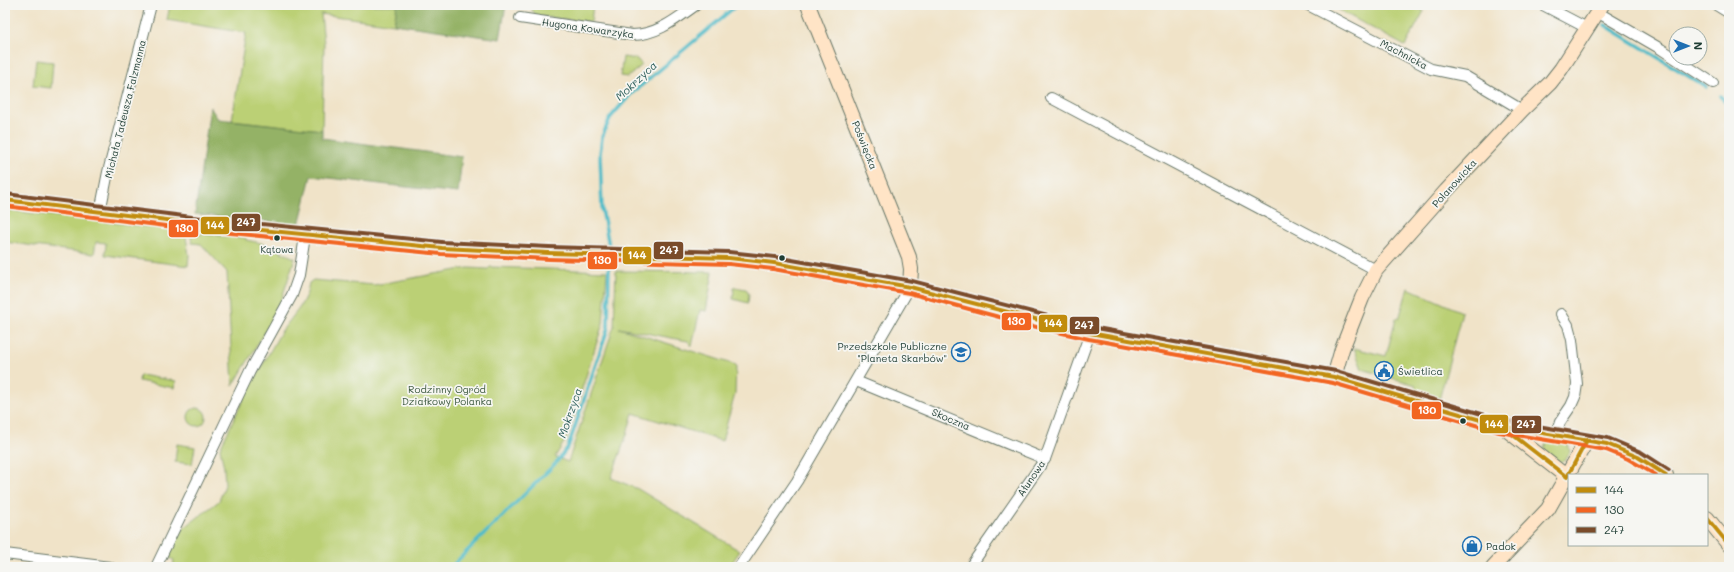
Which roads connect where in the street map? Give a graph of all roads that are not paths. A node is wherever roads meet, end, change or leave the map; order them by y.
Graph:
1 (151, 5) edge
2 (696, 5) edge
3 (808, 5) edge
4 (1308, 5) edge
5 (1543, 5) edge
6 (1716, 5) edge
7 (1599, 9) edge
8 (1729, 13) edge
9 (520, 18) dead end
10 (1587, 28) junction
11 (1713, 83) dead end
12 (1051, 98) dead end
13 (1522, 110) junction
14 (5, 200) edge
15 (100, 212) junction
16 (305, 236) junction
17 (1376, 270) junction
18 (910, 287) junction
19 (1561, 314) dead end
20 (1090, 333) junction
21 (1334, 377) junction
22 (856, 381) junction
23 (1502, 426) junction
24 (1556, 434) junction
25 (1586, 440) junction
26 (1045, 459) junction
27 (1569, 474) edge
28 (1665, 474) edge
29 (1567, 477) joint
30 (1708, 519) edge
31 (1729, 545) edge
32 (5, 554) edge
33 (110, 567) edge
34 (156, 567) edge
35 (739, 567) edge
36 (970, 567) edge
37 (1493, 567) edge

1 - 15 street, Michała Tadeusza Falzmanna
2 - 9 street, Hugona Kowarzyka
3 - 18 street, Poświęcka
4 - 13 street, Machnicka
5 - 10 street
6 - 8 street
7 - 10 street, Polanowicka
7 - 11 street
10 - 13 street, Polanowicka
12 - 17 street
13 - 17 street, Polanowicka
14 - 15 street
15 - 16 street
16 - 18 street
16 - 34 street
17 - 21 street, Polanowicka
18 - 20 street
18 - 22 street
19 - 24 street
20 - 21 street
20 - 26 street, Ałunowa
21 - 23 street
22 - 26 street, Skoczna
22 - 35 street
23 - 24 street
23 - 29 street
24 - 25 street
25 - 27 street
25 - 28 street
26 - 36 street, Ałunowa
29 - 37 street
30 - 31 street
32 - 33 street

